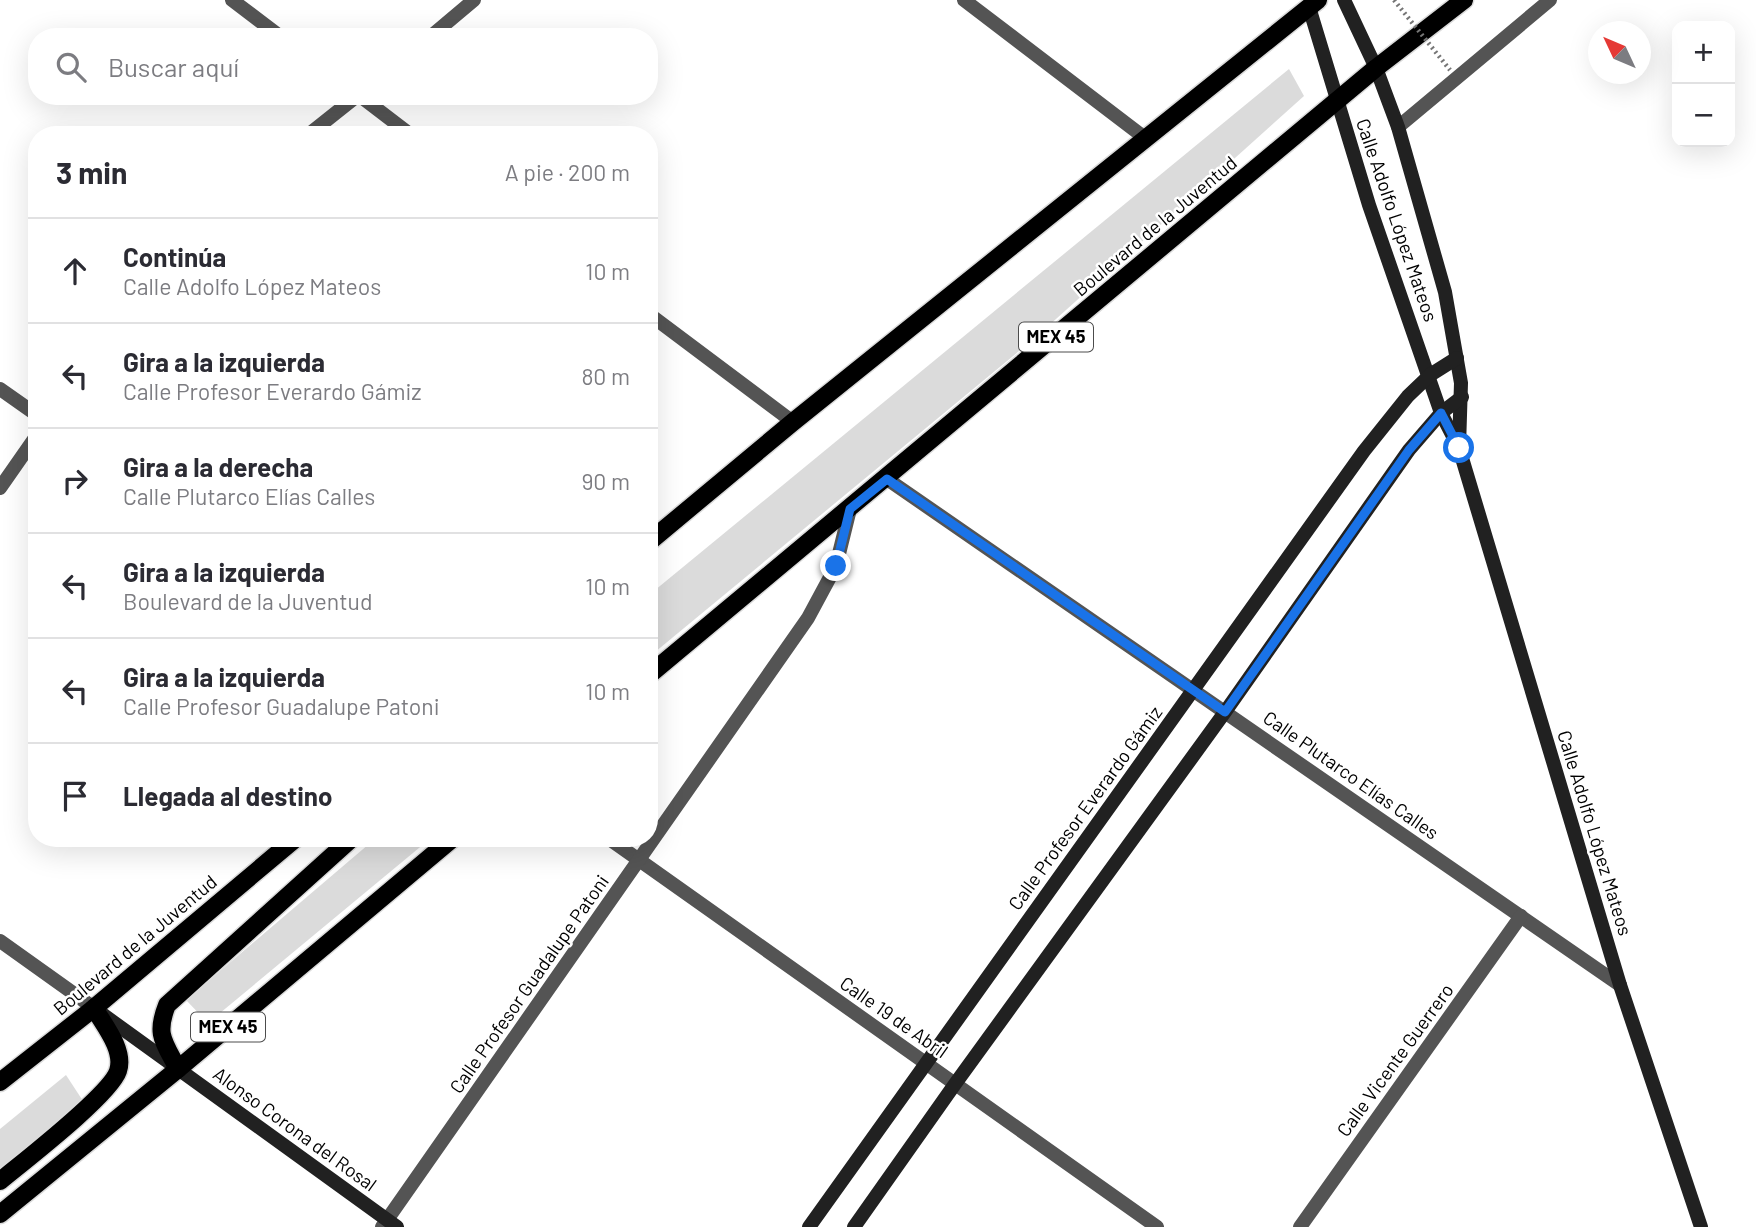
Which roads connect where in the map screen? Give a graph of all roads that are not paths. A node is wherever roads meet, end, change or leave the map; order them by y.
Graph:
1 (232, 0) edge
2 (474, 0) edge
3 (964, 0) edge
4 (1344, 0) edge
5 (1464, 0) edge
6 (1550, 0) edge
7 (1311, 2) edge
8 (269, 28) edge
9 (441, 28) edge
10 (1376, 68) junction
11 (1338, 101) junction
12 (347, 105) edge
13 (371, 105) edge
14 (320, 126) edge
15 (399, 126) edge
16 (1398, 127) junction
17 (1145, 138) junction
18 (658, 321) edge
19 (1457, 358) junction
20 (1430, 375) junction
21 (0, 389) edge
22 (1462, 397) junction
23 (28, 409) edge
24 (1441, 413) junction
25 (793, 422) junction
26 (28, 448) edge
27 (1459, 448) junction
28 (887, 479) junction
29 (0, 488) edge
30 (850, 509) junction
31 (658, 534) edge
32 (658, 668) edge
33 (1193, 690) junction
34 (1225, 712) junction
35 (658, 834) edge
36 (285, 847) edge
37 (342, 847) edge
38 (442, 847) edge
39 (620, 847) edge
40 (649, 847) edge
41 (639, 861) junction
42 (1521, 916) junction
43 (0, 941) edge
44 (1620, 985) junction
45 (94, 1007) junction
46 (926, 1063) junction
47 (178, 1069) junction
48 (0, 1082) edge
49 (954, 1084) junction
50 (0, 1181) edge
51 (0, 1214) edge
52 (389, 1224) edge
53 (809, 1227) edge
54 (854, 1227) edge
55 (1157, 1227) edge
56 (1300, 1227) edge
57 (1701, 1227) edge

1 - 8 street
2 - 9 street
3 - 17 street
4 - 10 main road, Calle Adolfo López Mateos
5 - 10 main road, Boulevard de la Juventud / MEX 45
6 - 16 street
7 - 11 main road, Calle Adolfo López Mateos
7 - 17 main road
10 - 11 main road, Boulevard de la Juventud / MEX 45
10 - 16 main road, Calle Adolfo López Mateos
11 - 20 main road, Calle Adolfo López Mateos
11 - 28 main road, Boulevard de la Juventud / MEX 45
12 - 14 street
13 - 15 street
16 - 19 main road, Calle Adolfo López Mateos
17 - 25 main road
18 - 25 street
19 - 20 main road, Calle Profesor Everardo Gámiz
19 - 22 main road, Calle Adolfo López Mateos
20 - 24 main road, Calle Adolfo López Mateos
20 - 33 main road, Calle Profesor Everardo Gámiz
21 - 23 street
22 - 24 main road
22 - 27 main road, Calle Adolfo López Mateos
24 - 27 main road, Calle Adolfo López Mateos
24 - 34 main road
25 - 31 main road
26 - 29 street
27 - 44 main road, Calle Adolfo López Mateos
28 - 30 main road, Boulevard de la Juventud / MEX 45
28 - 33 street, Calle Plutarco Elías Calles
30 - 32 main road, Boulevard de la Juventud / MEX 45
30 - 35 street, Calle Profesor Guadalupe Patoni
33 - 34 street, Calle Plutarco Elías Calles
33 - 46 main road, Calle Profesor Everardo Gámiz
34 - 42 street, Calle Plutarco Elías Calles
34 - 49 main road
36 - 45 main road, Boulevard de la Juventud
37 - 47 main road
38 - 47 main road, MEX 45
39 - 41 street, Calle 19 de Abril
40 - 41 street, Calle Profesor Guadalupe Patoni
41 - 46 street, Calle 19 de Abril
41 - 52 street, Calle Profesor Guadalupe Patoni
42 - 44 street, Calle Plutarco Elías Calles
42 - 56 street, Calle Vicente Guerrero
43 - 45 street, Alonso Corona del Rosal
44 - 57 main road, Calle Adolfo López Mateos
45 - 47 main road, Alonso Corona del Rosal
45 - 48 main road, Boulevard de la Juventud
45 - 50 main road
46 - 49 street, Calle 19 de Abril
46 - 53 main road, Calle Profesor Everardo Gámiz
47 - 51 main road, MEX 45
47 - 52 main road, Alonso Corona del Rosal
49 - 54 main road
49 - 55 street, Calle 19 de Abril

